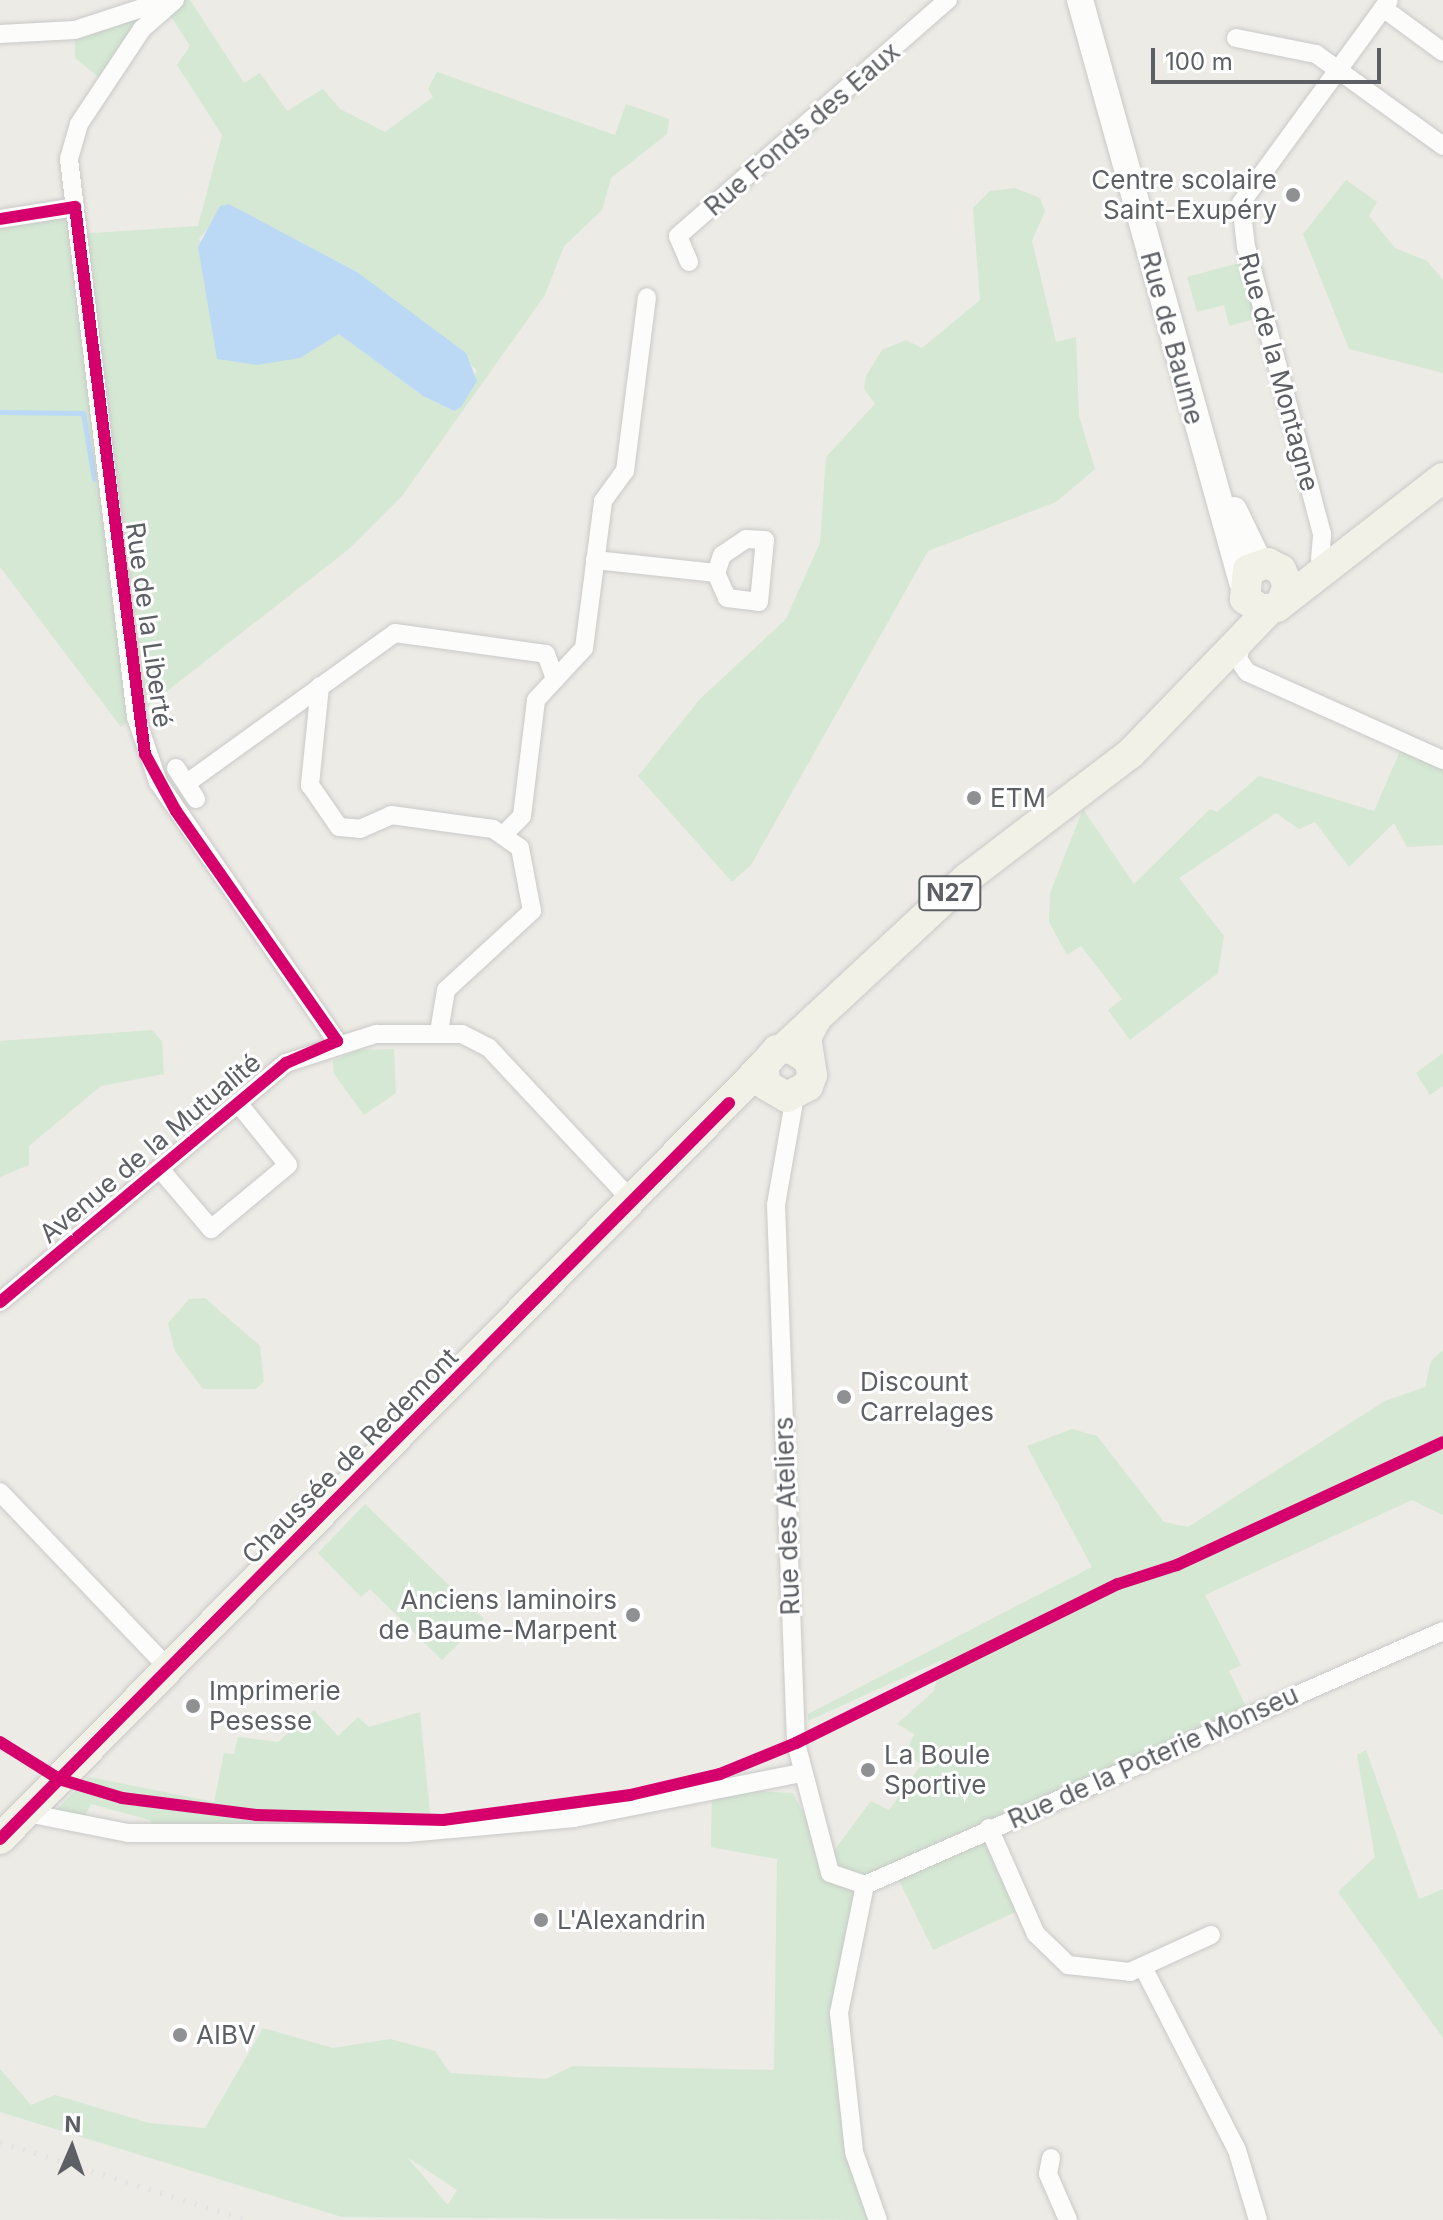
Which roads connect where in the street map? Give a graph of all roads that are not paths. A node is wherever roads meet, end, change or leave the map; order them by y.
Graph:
1 (166, 0) edge
2 (175, 0) edge
3 (948, 0) edge
4 (1080, 0) edge
5 (1096, 0) edge
6 (1386, 4) edge
7 (0, 34) edge
8 (1236, 38) dead end
9 (1443, 52) edge
10 (1339, 71) junction
11 (1443, 146) edge
12 (75, 207) junction
13 (0, 219) edge
14 (689, 262) dead end
15 (647, 297) dead end
16 (1443, 478) edge
17 (1352, 544) junction
18 (1320, 559) junction
19 (595, 560) junction
20 (716, 573) dead end
21 (1264, 588) junction
22 (1234, 666) junction
23 (555, 679) junction
24 (320, 686) junction
25 (1443, 760) edge
26 (186, 783) dead end
27 (504, 834) junction
28 (439, 1032) junction
29 (337, 1041) junction
30 (784, 1082) junction
31 (238, 1103) junction
32 (160, 1169) junction
33 (633, 1202) junction
34 (0, 1302) edge
35 (0, 1492) edge
36 (1443, 1631) edge
37 (169, 1669) junction
38 (802, 1773) junction
39 (27, 1813) junction
40 (989, 1828) junction
41 (0, 1839) edge
42 (865, 1885) junction
43 (1211, 1935) dead end
44 (1144, 1969) junction
45 (1051, 2158) dead end
46 (878, 2220) edge
47 (1068, 2220) edge
48 (1258, 2220) edge

1 - 7 street
2 - 12 street, Rue de la Liberté
3 - 14 street, Rue Fonds des Eaux
4 - 21 main road, Rue de Baume
5 - 21 main road, Rue de Baume
6 - 9 street
6 - 10 street, Rue de la Montagne
8 - 10 street
10 - 11 street
10 - 18 street, Rue de la Montagne
12 - 13 street
12 - 29 street, Rue de la Liberté
15 - 19 street
16 - 17 main road, N27
17 - 18 main road, N27
17 - 21 main road, N27
18 - 21 main road, N27
19 - 20 street
19 - 23 street
21 - 22 main road, N27
21 - 22 main road, N27
22 - 25 street
22 - 30 main road, N27
23 - 24 street
23 - 27 street
24 - 26 street
24 - 27 street
27 - 28 street
28 - 29 street, Avenue de la Mutualité
28 - 33 street, Avenue de la Mutualité
29 - 31 street, Avenue de la Mutualité
30 - 33 main road, Chaussée de Redemont
30 - 38 street, Rue des Ateliers
31 - 32 street, Avenue de la Mutualité
31 - 32 street
32 - 34 street, Avenue de la Mutualité
33 - 37 main road, Chaussée de Redemont
35 - 37 street
36 - 40 street, Rue de la Poterie Monseu
37 - 39 main road, Chaussée de Redemont
38 - 39 street
38 - 42 street, Rue des Ateliers
39 - 41 main road, Chaussée de Redemont
40 - 42 street, Rue de la Poterie Monseu
40 - 44 street
42 - 46 street
43 - 44 street
44 - 48 street
45 - 47 street

